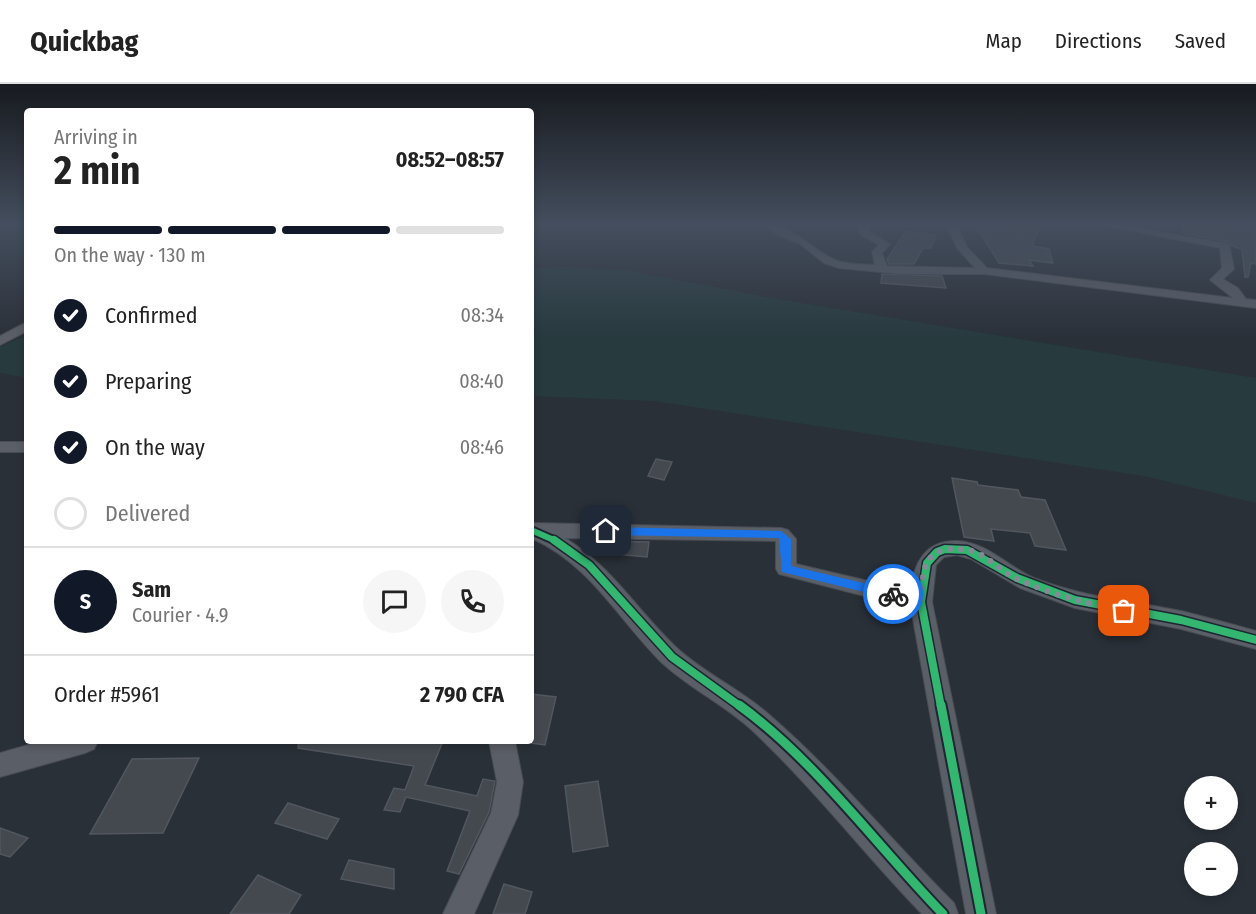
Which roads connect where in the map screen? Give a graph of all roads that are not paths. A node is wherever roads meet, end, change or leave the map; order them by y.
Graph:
1 (830, 262) edge
2 (880, 262) edge
3 (975, 262) edge
4 (1227, 262) edge
5 (882, 269) junction
6 (984, 271) junction
7 (1242, 302) junction
8 (1256, 304) edge
9 (24, 328) edge
10 (0, 341) edge
11 (0, 447) edge
12 (24, 447) edge
13 (534, 530) edge
14 (534, 531) edge
15 (921, 602) junction
16 (1256, 640) edge
17 (74, 744) edge
18 (503, 744) edge
19 (0, 765) edge
20 (458, 914) edge
21 (943, 914) edge
22 (981, 914) edge

1 - 5 street
2 - 5 street
3 - 6 street
4 - 7 street
5 - 6 street
6 - 7 street
7 - 8 street
9 - 10 street
11 - 12 street
13 - 15 street
14 - 21 street
15 - 16 street
15 - 22 street
17 - 19 street
18 - 20 street

